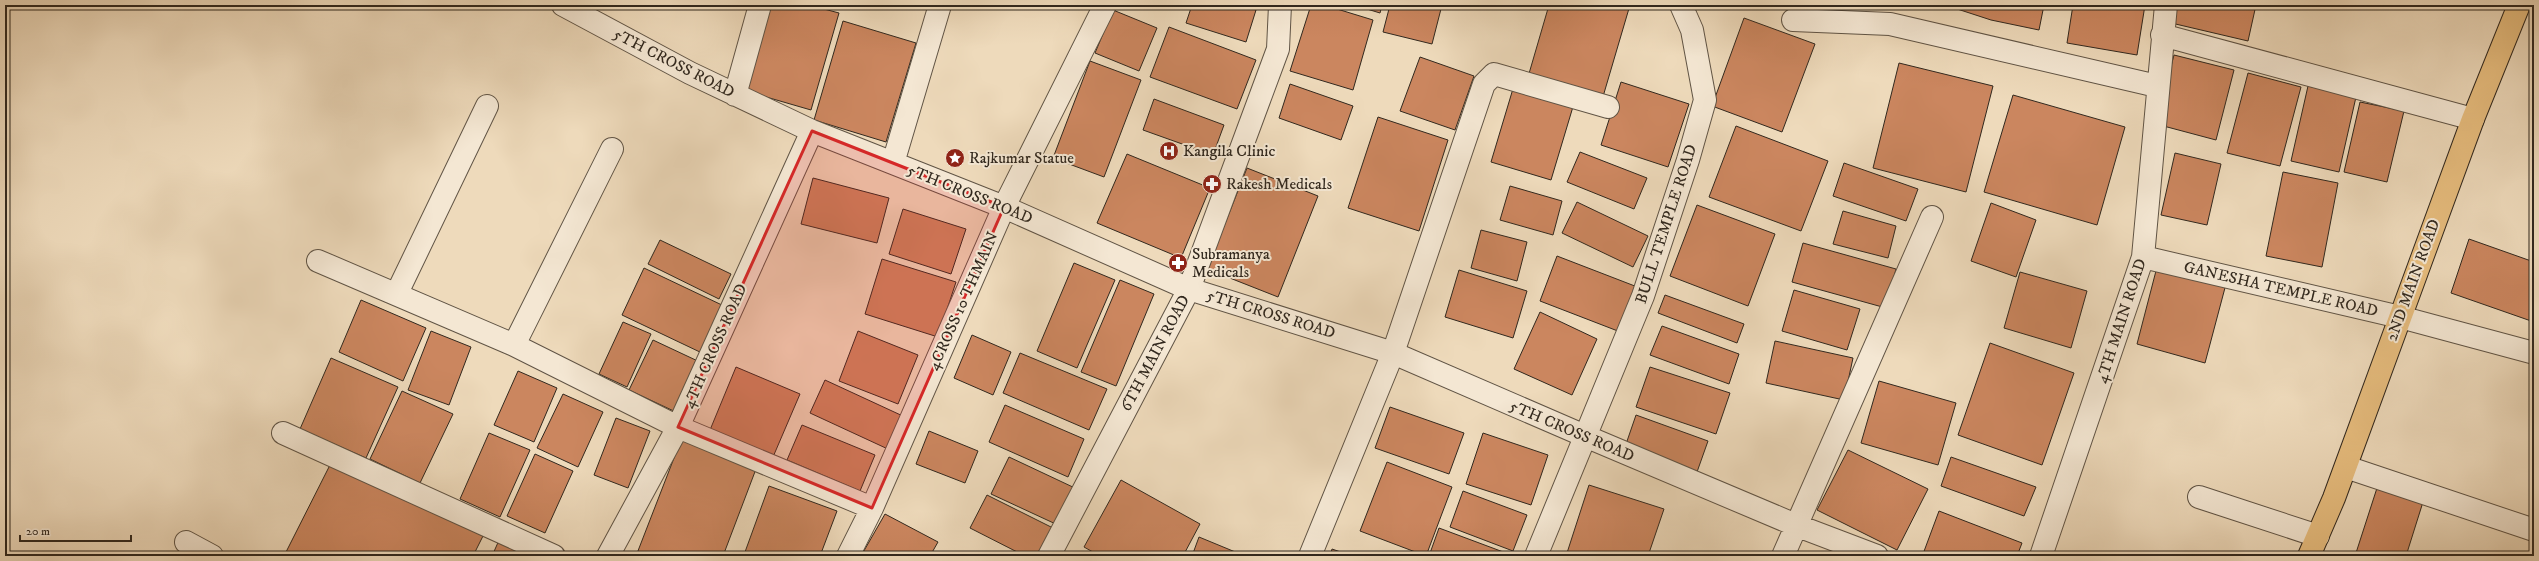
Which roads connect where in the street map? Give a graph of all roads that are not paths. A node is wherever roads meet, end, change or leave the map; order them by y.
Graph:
1 (563, 5) edge
2 (760, 5) edge
3 (940, 5) edge
4 (1105, 5) edge
5 (1280, 5) edge
6 (1681, 5) edge
7 (2166, 5) edge
8 (2519, 5) edge
9 (1793, 20) dead end
10 (2162, 35) junction
11 (2157, 86) junction
12 (735, 95) junction
13 (487, 106) dead end
14 (1608, 107) dead end
15 (2473, 119) junction
16 (812, 131) junction
17 (612, 149) dead end
18 (893, 163) junction
19 (1004, 207) junction
20 (1932, 217) dead end
21 (2143, 257) junction
22 (318, 261) dead end
23 (1189, 288) junction
24 (397, 293) junction
25 (2400, 317) junction
26 (514, 345) junction
27 (1393, 353) junction
28 (2534, 353) edge
29 (678, 427) junction
30 (283, 432) dead end
31 (1584, 436) junction
32 (2346, 467) junction
33 (2199, 497) dead end
34 (872, 508) junction
35 (1798, 526) junction
36 (2534, 530) edge
37 (2318, 536) junction
38 (186, 542) dead end
39 (212, 556) edge
40 (554, 556) edge
41 (608, 556) edge
42 (848, 556) edge
43 (1049, 556) edge
44 (1310, 556) edge
45 (1536, 556) edge
46 (1783, 556) edge
47 (1877, 556) edge
48 (2041, 556) edge
49 (2309, 556) edge

1 - 12 street, 5TH CROSS ROAD
2 - 12 street
3 - 18 street
4 - 19 street, 4CROSS 10 THMAIN
5 - 23 street, 6TH MAIN ROAD
6 - 31 street, BULL TEMPLE ROAD
7 - 10 street, 4TH MAIN ROAD
8 - 15 main road, 2ND MAIN ROAD
9 - 11 street
10 - 11 street, 4TH MAIN ROAD
10 - 15 street
11 - 21 street, 4TH MAIN ROAD
12 - 16 street, 5TH CROSS ROAD
13 - 24 street
14 - 27 street
15 - 25 main road, 2ND MAIN ROAD
16 - 18 street, 5TH CROSS ROAD
16 - 29 street, 4TH CROSS ROAD
17 - 26 street
18 - 19 street, 5TH CROSS ROAD
19 - 23 street, 5TH CROSS ROAD
19 - 34 street, 4CROSS 10 THMAIN
20 - 35 street
21 - 25 street, GANESHA TEMPLE ROAD
21 - 48 street, 4TH MAIN ROAD
22 - 24 street
23 - 27 street, 5TH CROSS ROAD
23 - 43 street, 6TH MAIN ROAD
24 - 26 street
25 - 28 street, GANESHA TEMPLE ROAD
25 - 32 main road, 2ND MAIN ROAD
26 - 29 street
27 - 31 street, 5TH CROSS ROAD
27 - 44 street
29 - 34 street
29 - 41 street, 4TH CROSS ROAD
30 - 40 street
31 - 35 street, 5TH CROSS ROAD
31 - 45 street, BULL TEMPLE ROAD
32 - 36 street
32 - 37 main road, 2ND MAIN ROAD
33 - 37 street
34 - 42 street, 4CROSS 10 THMAIN
35 - 46 street
35 - 47 street, 5TH CROSS ROAD
37 - 49 main road, 2ND MAIN ROAD
38 - 39 street

